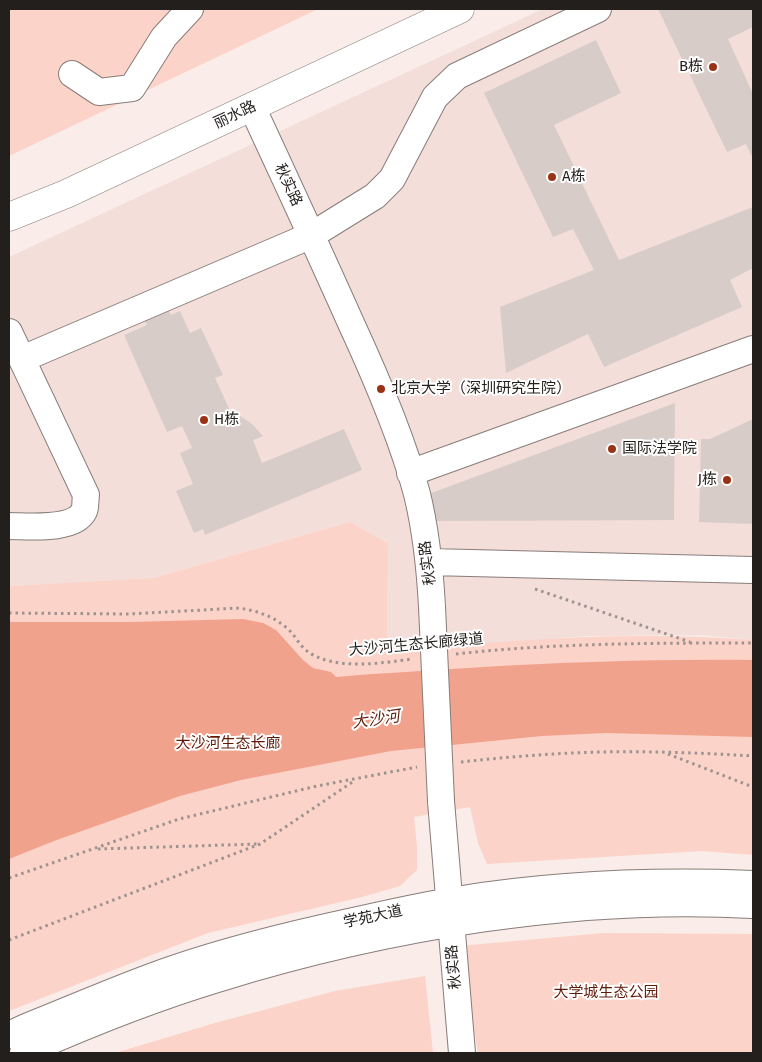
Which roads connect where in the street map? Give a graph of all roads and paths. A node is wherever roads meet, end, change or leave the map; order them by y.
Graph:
1 (190, 9) edge
2 (416, 9) edge
3 (460, 9) edge
4 (598, 9) edge
5 (72, 74) dead end
6 (252, 107) junction
7 (9, 199) edge
8 (9, 217) edge
9 (312, 235) junction
10 (9, 332) edge
11 (753, 349) edge
12 (22, 359) junction
13 (410, 473) junction
14 (9, 526) edge
15 (430, 562) junction
16 (753, 570) edge
17 (534, 588) dead end
18 (9, 613) edge
19 (692, 643) junction
20 (753, 643) edge
21 (454, 654) dead end
22 (416, 659) dead end
23 (665, 753) junction
24 (753, 756) edge
25 (460, 762) dead end
26 (423, 766) dead end
27 (356, 779) junction
28 (753, 786) edge
29 (260, 844) junction
30 (94, 849) junction
31 (9, 878) edge
32 (753, 884) edge
33 (753, 905) edge
34 (450, 913) junction
35 (9, 940) edge
36 (9, 1035) edge
37 (23, 1053) edge
38 (462, 1053) edge

1 - 5 street
2 - 7 main road, 丽水路
3 - 6 main road, 丽水路
4 - 9 street
6 - 8 main road, 丽水路
6 - 9 street, 秋实路
9 - 12 street
9 - 13 street, 秋实路
10 - 12 street
11 - 13 street
12 - 14 street
13 - 15 street, 秋实路
15 - 16 street
15 - 34 street, 秋实路, bridge
17 - 19 path
18 - 22 path, 大沙河生态长廊绿道
19 - 20 path, 大沙河生态长廊绿道
19 - 21 path, 大沙河生态长廊绿道
23 - 24 path
23 - 25 path
23 - 28 path
26 - 27 path
27 - 29 path
27 - 30 path
29 - 30 path
29 - 35 path
30 - 31 path
32 - 34 street, 学苑大道
33 - 34 street, 学苑大道
34 - 36 street, 学苑大道
34 - 37 street, 学苑大道
34 - 38 street, 秋实路

